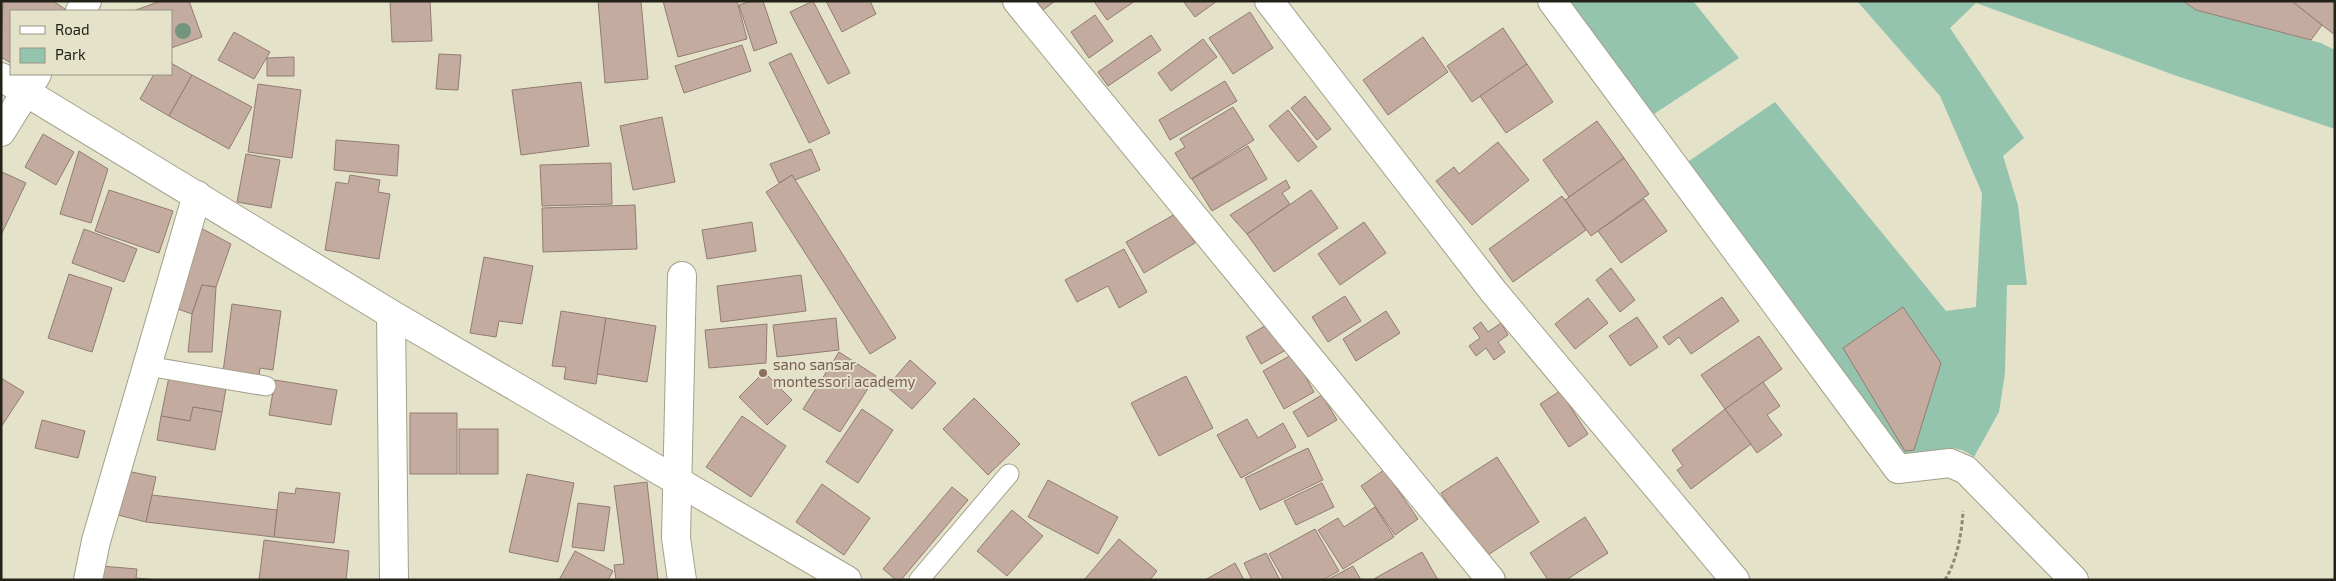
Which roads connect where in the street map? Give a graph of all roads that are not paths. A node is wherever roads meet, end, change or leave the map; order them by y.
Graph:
1 (1017, 1) edge
2 (1269, 1) edge
3 (1552, 1) edge
4 (1, 77) edge
5 (32, 82) edge
6 (1, 132) edge
7 (197, 195) junction
8 (682, 276) dead end
9 (391, 314) junction
10 (147, 366) junction
11 (266, 386) dead end
12 (1009, 474) dead end
13 (677, 479) junction
14 (88, 580) edge
15 (394, 580) edge
16 (682, 580) edge
17 (847, 580) edge
18 (919, 580) edge
19 (1491, 580) edge
20 (1735, 580) edge
21 (2074, 580) edge

1 - 19 street
2 - 20 street
3 - 21 street
4 - 5 street
5 - 6 street
5 - 7 street
7 - 9 street
7 - 10 street
8 - 13 street
9 - 13 street
9 - 15 street
10 - 11 lane
10 - 14 street
12 - 18 lane
13 - 16 street
13 - 17 street

